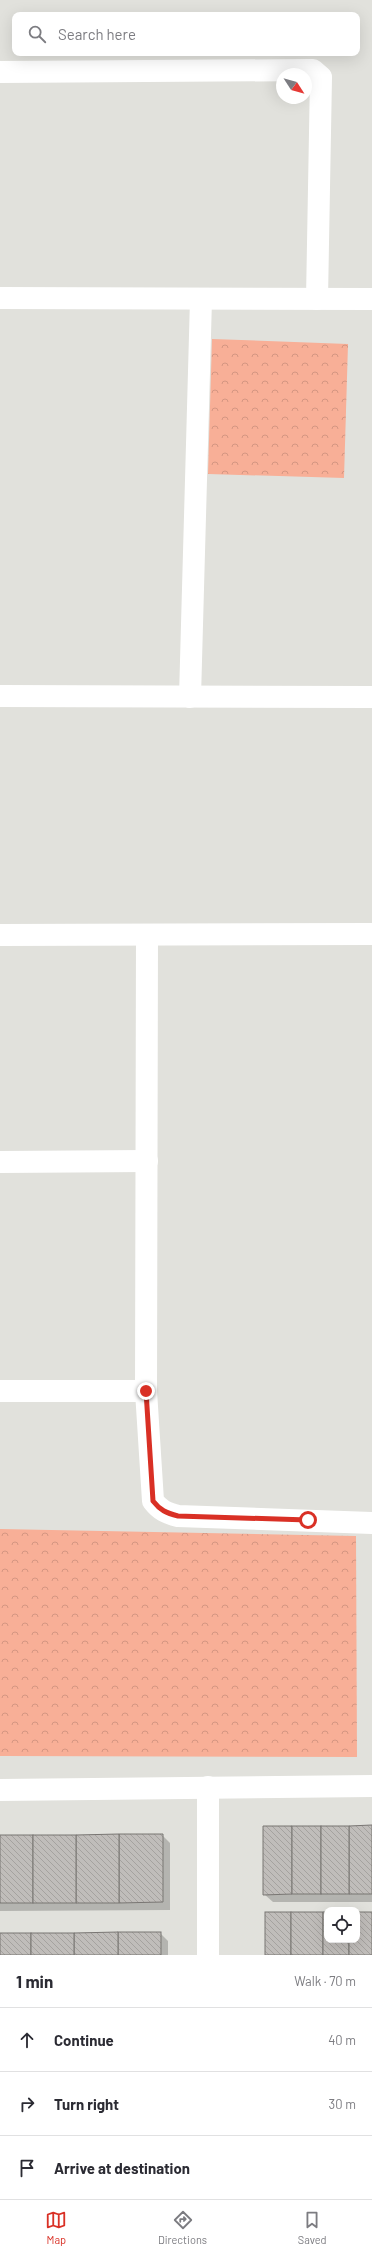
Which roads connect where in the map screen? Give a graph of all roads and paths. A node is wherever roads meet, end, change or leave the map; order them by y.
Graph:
1 (0, 72) edge
2 (0, 298) edge
3 (201, 299) junction
4 (317, 299) junction
5 (372, 299) edge
6 (0, 696) edge
7 (190, 696) junction
8 (372, 696) edge
9 (372, 934) edge
10 (0, 935) edge
11 (147, 935) junction
12 (147, 1161) junction
13 (0, 1162) edge
14 (0, 1391) edge
15 (146, 1391) junction
16 (372, 1523) edge
17 (372, 1786) edge
18 (208, 1787) junction
19 (0, 1790) edge
20 (208, 1955) edge

1 - 4 street
2 - 3 street
3 - 4 street
3 - 7 street
4 - 5 street
6 - 7 street
7 - 8 street
9 - 11 street
10 - 11 street
11 - 12 street
12 - 13 street
12 - 15 street
14 - 15 street
15 - 16 street
17 - 18 street
18 - 19 street
18 - 20 street

